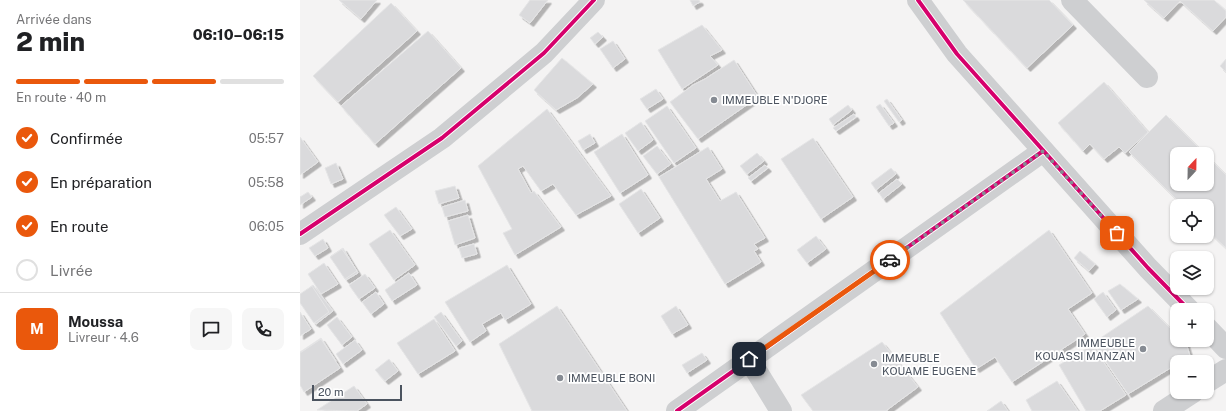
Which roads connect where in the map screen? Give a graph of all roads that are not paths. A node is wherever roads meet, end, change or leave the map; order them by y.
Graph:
1 (594, 0) edge
2 (918, 0) edge
3 (1072, 0) edge
4 (1147, 77) dead end
5 (1043, 151) junction
6 (300, 234) edge
7 (1182, 303) edge
8 (1214, 335) edge
9 (1226, 348) edge
10 (749, 359) junction
11 (1226, 370) edge
12 (1214, 378) edge
13 (1182, 399) edge
14 (677, 411) edge
15 (781, 411) edge
16 (1164, 411) edge

1 - 6 street
2 - 5 street
3 - 4 street
5 - 7 street
5 - 10 street
8 - 9 street
10 - 14 street
10 - 15 street
11 - 12 street
13 - 16 street

